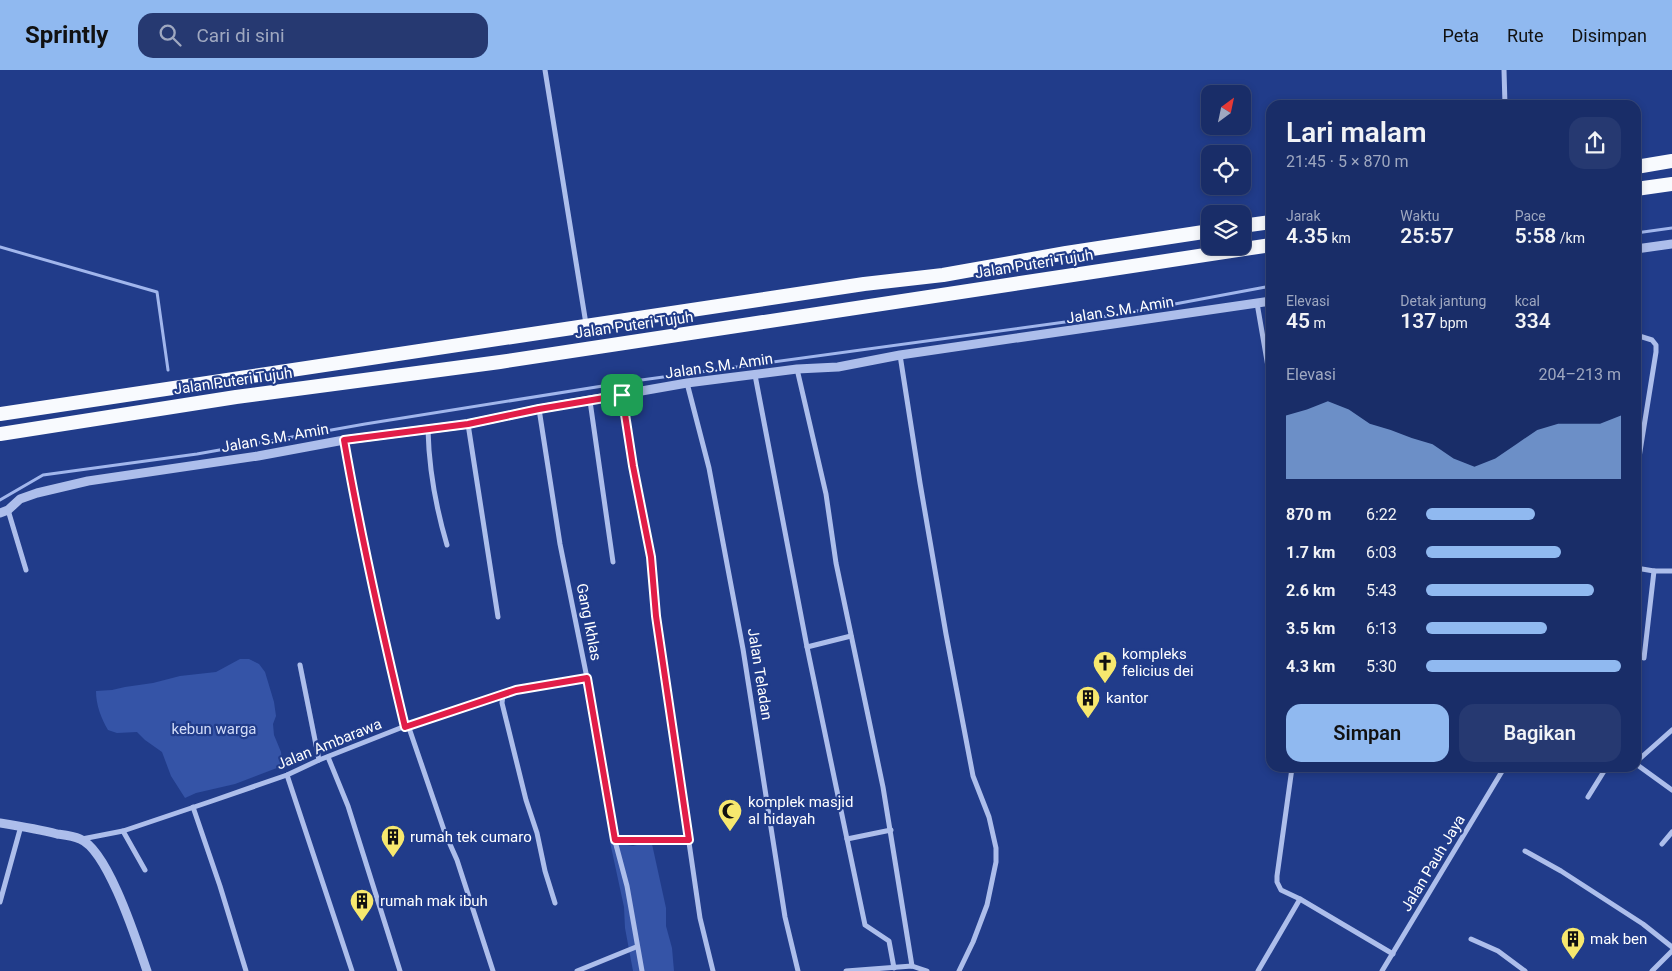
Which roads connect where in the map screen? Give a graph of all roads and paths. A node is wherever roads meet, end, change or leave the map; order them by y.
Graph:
1 (546, 70) edge
2 (1504, 70) edge
3 (1505, 100) edge
4 (1672, 161) edge
5 (1641, 166) edge
6 (1672, 184) edge
7 (1641, 188) edge
8 (1266, 223) edge
9 (1251, 225) edge
10 (1201, 232) edge
11 (1672, 244) edge
12 (1266, 246) edge
13 (1641, 248) edge
14 (1266, 302) edge
15 (1257, 303) junction
16 (587, 326) junction
17 (1641, 337) edge
18 (900, 355) junction
19 (1266, 355) edge
20 (797, 369) junction
21 (755, 374) junction
22 (687, 383) junction
23 (622, 395) junction
24 (590, 401) junction
25 (539, 409) junction
26 (0, 414) edge
27 (468, 424) junction
28 (428, 430) junction
29 (0, 434) edge
30 (344, 440) junction
31 (1641, 445) edge
32 (4, 511) edge
33 (447, 545) dead end
34 (613, 562) dead end
35 (1641, 569) edge
36 (26, 570) dead end
37 (1654, 571) junction
38 (1672, 571) edge
39 (498, 617) dead end
40 (851, 636) junction
41 (807, 647) junction
42 (1644, 658) dead end
43 (300, 664) dead end
44 (587, 678) junction
45 (503, 694) junction
46 (407, 726) junction
47 (1672, 730) edge
48 (328, 757) junction
49 (1641, 758) edge
50 (319, 760) junction
51 (1641, 767) edge
52 (1291, 772) edge
53 (1502, 772) edge
54 (1604, 772) edge
55 (287, 775) junction
56 (1672, 790) edge
57 (1588, 797) dead end
58 (194, 807) junction
59 (0, 823) edge
60 (21, 826) junction
61 (891, 830) junction
62 (124, 831) junction
63 (1672, 832) edge
64 (81, 839) junction
65 (847, 839) junction
66 (615, 840) junction
67 (689, 840) junction
68 (1662, 844) dead end
69 (1525, 851) dead end
70 (145, 870) dead end
71 (1300, 899) junction
72 (0, 902) edge
73 (555, 902) dead end
74 (1471, 939) dead end
75 (636, 947) junction
76 (1672, 947) edge
77 (1672, 951) edge
78 (1393, 954) junction
79 (912, 966) junction
80 (894, 968) junction
81 (877, 969) edge
82 (147, 971) edge
83 (246, 971) edge
84 (352, 971) edge
85 (400, 971) edge
86 (493, 971) edge
87 (577, 971) edge
88 (642, 971) edge
89 (713, 971) edge
90 (798, 971) edge
91 (846, 971) edge
92 (927, 971) edge
93 (959, 971) edge
94 (1258, 971) edge
95 (1382, 971) edge
96 (1525, 971) edge
97 (1652, 971) edge

1 - 16 street
2 - 3 street
4 - 5 highway
6 - 7 highway
8 - 9 highway
10 - 16 highway, Jalan Puteri Tujuh
11 - 13 street
12 - 29 highway, Jalan Puteri Tujuh
14 - 15 street, Jalan S.M. Amin
15 - 18 street, Jalan S.M. Amin
15 - 19 street
16 - 26 highway, Jalan Puteri Tujuh
17 - 31 street
18 - 20 street, Jalan S.M. Amin
18 - 93 street
20 - 21 street, Jalan S.M. Amin
20 - 40 street
21 - 22 street, Jalan S.M. Amin
21 - 41 street
22 - 23 street, Jalan S.M. Amin
22 - 90 street, Jalan Teladan
23 - 24 street, Jalan S.M. Amin
23 - 67 street
24 - 25 street, Jalan S.M. Amin
24 - 34 street
25 - 27 street, Jalan S.M. Amin
25 - 44 street, Gang Ikhlas
27 - 28 street, Jalan S.M. Amin
27 - 39 street
28 - 30 street, Jalan S.M. Amin
28 - 33 street
30 - 32 street, Jalan S.M. Amin
30 - 46 street
32 - 36 street
35 - 37 street
37 - 38 street
37 - 42 street
40 - 41 street
40 - 61 street
41 - 65 street
43 - 50 street
44 - 45 street, Jalan Ambarawa
44 - 66 street, Gang Ikhlas
45 - 46 street, Jalan Ambarawa
45 - 73 street
46 - 48 street, Jalan Ambarawa
46 - 86 street
47 - 49 street
48 - 50 street, Jalan Ambarawa
48 - 85 street
50 - 55 street, Jalan Ambarawa
51 - 56 street
52 - 71 street
53 - 78 street, Jalan Pauh Jaya
54 - 57 street
55 - 58 street, Jalan Ambarawa
55 - 84 street
58 - 62 street, Jalan Ambarawa
58 - 83 street
59 - 60 street
60 - 64 street
60 - 72 street
61 - 65 street
61 - 79 street
62 - 64 street, Jalan Ambarawa
62 - 70 street
63 - 68 street
64 - 82 street
65 - 80 street
66 - 67 street
66 - 75 street, Gang Ikhlas
67 - 89 street
69 - 76 street
71 - 78 street
71 - 94 street
74 - 96 street
75 - 87 street
75 - 88 street, Gang Ikhlas
77 - 97 street
78 - 95 street, Jalan Pauh Jaya
79 - 80 street
79 - 92 street
80 - 81 street
81 - 91 street

